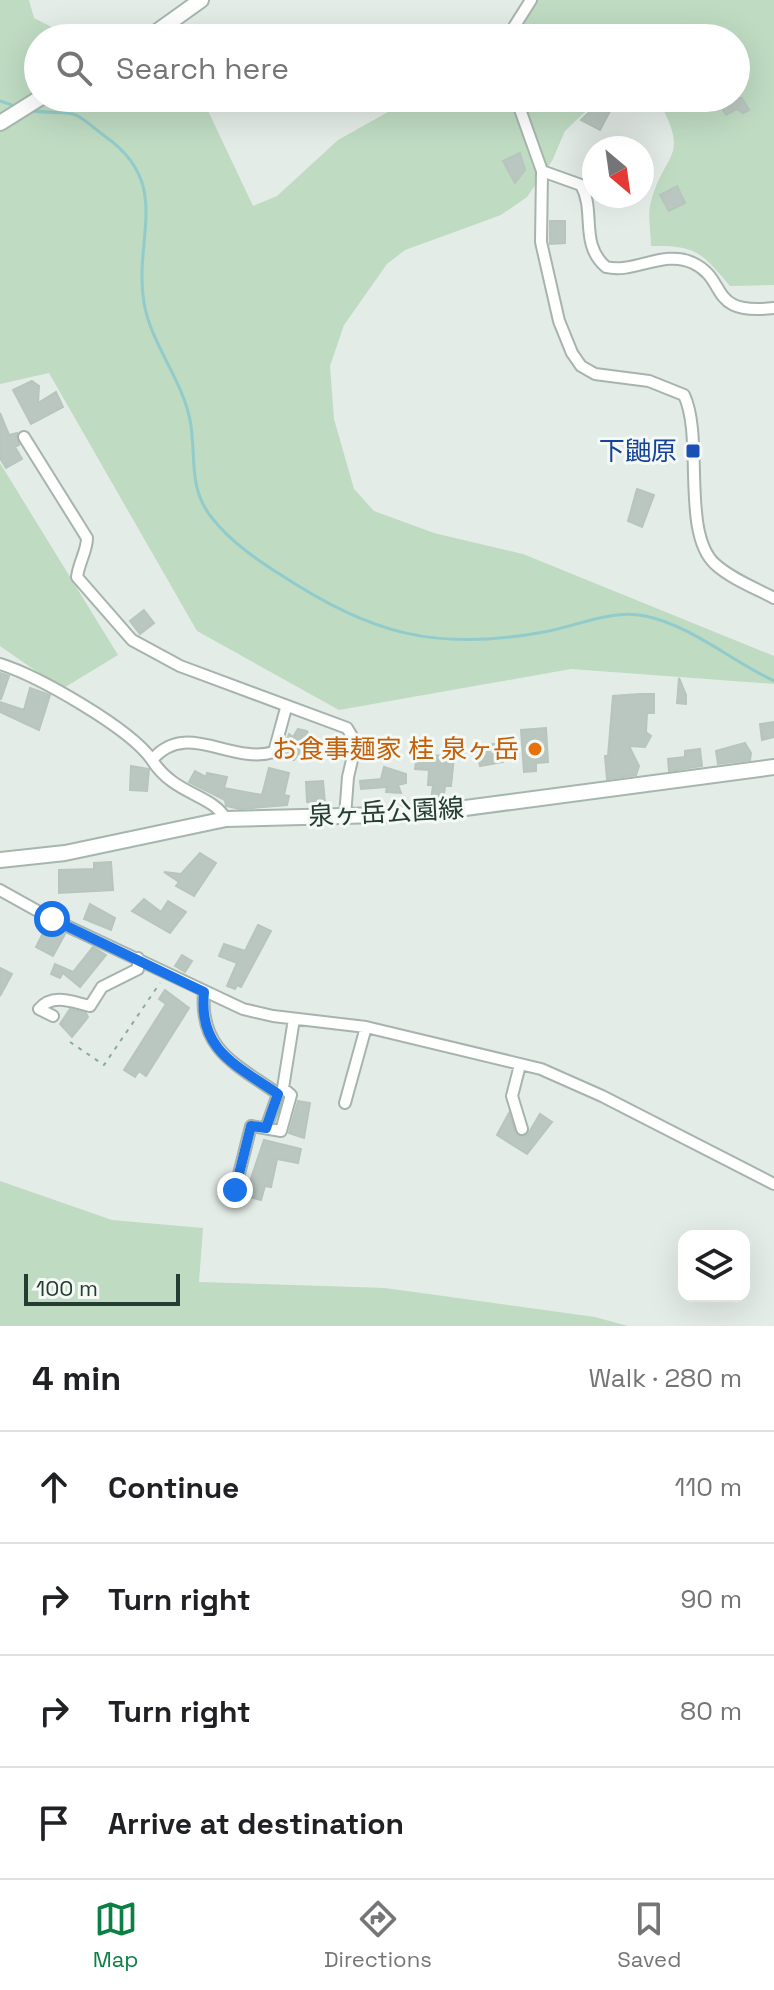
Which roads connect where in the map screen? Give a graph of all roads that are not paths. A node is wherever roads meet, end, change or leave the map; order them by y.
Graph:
1 (201, 0) edge
2 (531, 0) edge
3 (168, 24) edge
4 (516, 24) edge
5 (24, 108) edge
6 (521, 112) edge
7 (4, 121) edge
8 (542, 171) junction
9 (774, 308) edge
10 (24, 437) dead end
11 (774, 598) edge
12 (0, 664) edge
13 (286, 708) junction
14 (152, 760) junction
15 (770, 769) edge
16 (345, 816) junction
17 (226, 819) junction
18 (0, 860) edge
19 (0, 890) edge
20 (138, 958) junction
21 (204, 992) junction
22 (53, 1016) dead end
23 (294, 1019) junction
24 (366, 1027) junction
25 (520, 1065) junction
26 (345, 1103) dead end
27 (266, 1128) junction
28 (522, 1129) dead end
29 (774, 1184) edge
30 (235, 1190) dead end

1 - 3 main road
2 - 4 street
5 - 7 main road
6 - 8 street
8 - 9 street
8 - 11 street
10 - 13 street
12 - 14 street
13 - 14 street
13 - 16 street
14 - 17 street
15 - 16 main road, 泉ヶ岳公園線
16 - 17 main road, 泉ヶ岳公園線
17 - 18 main road, 泉ヶ岳公園線
19 - 20 street
20 - 21 street
20 - 22 street
21 - 23 street
21 - 27 street
23 - 24 street
23 - 27 street
24 - 25 street
24 - 26 street
25 - 28 street
25 - 29 street
27 - 30 street

